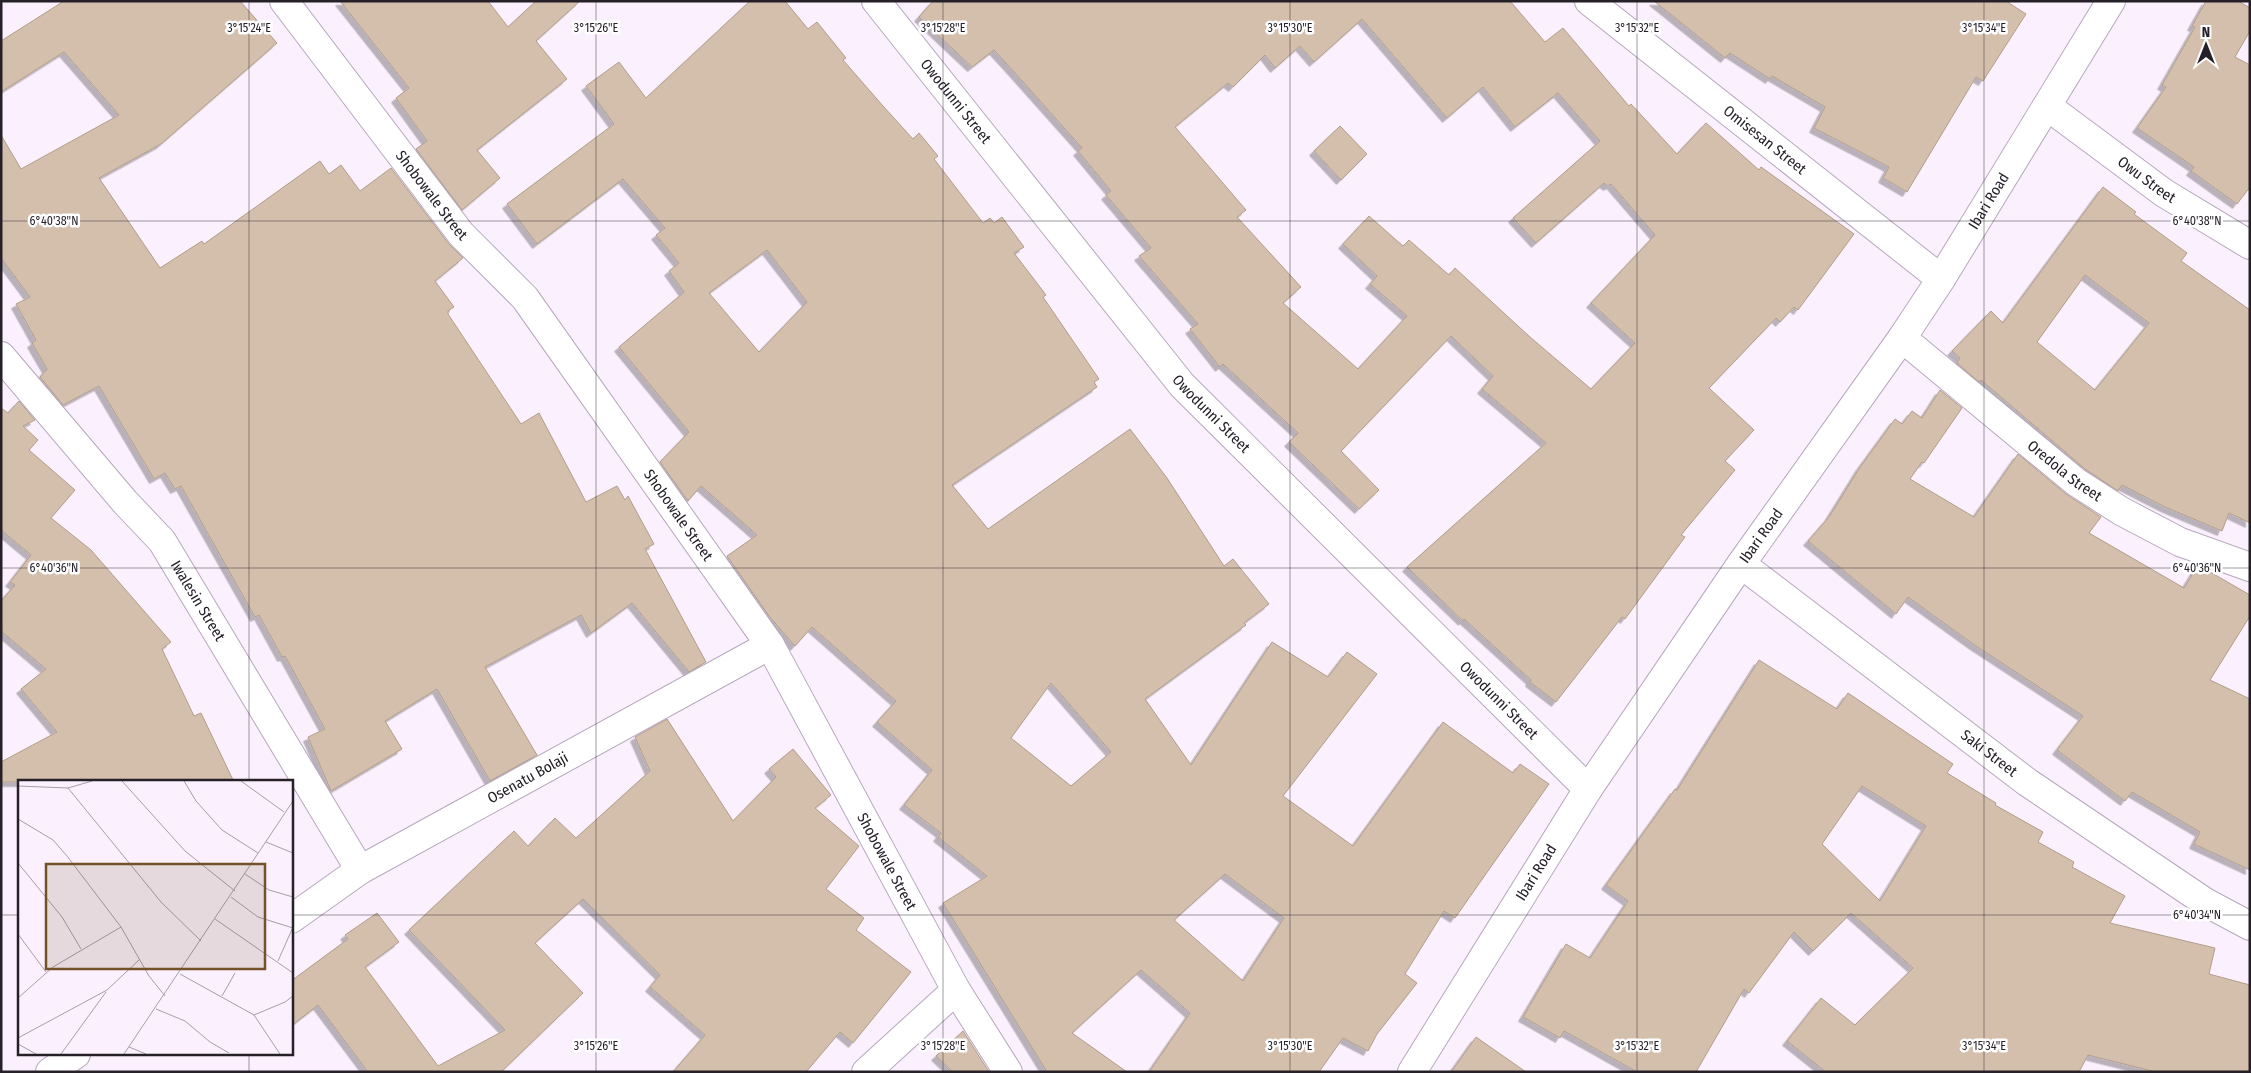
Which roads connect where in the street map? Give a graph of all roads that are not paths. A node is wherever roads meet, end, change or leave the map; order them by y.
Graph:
1 (284, 1) edge
2 (876, 1) edge
3 (1589, 1) edge
4 (2111, 1) edge
5 (2047, 106) junction
6 (2250, 245) edge
7 (1941, 279) junction
8 (1902, 338) junction
9 (1, 356) edge
10 (1741, 564) junction
11 (2250, 567) edge
12 (770, 645) junction
13 (1588, 789) junction
14 (360, 870) junction
15 (292, 918) edge
16 (2250, 926) edge
17 (956, 990) junction
18 (73, 1056) edge
19 (50, 1072) edge
20 (866, 1072) edge
21 (1008, 1072) edge
22 (1412, 1072) edge

1 - 12 street, Shobowale Street
2 - 13 street, Owodunni Street
3 - 7 street, Omisesan Street
4 - 5 street, Ibari Road
5 - 6 street, Owu Street
5 - 7 street, Ibari Road
7 - 8 street, Ibari Road
8 - 10 street, Ibari Road
8 - 11 street, Oredola Street
9 - 14 street, Iwalesin Street
10 - 13 street, Ibari Road
10 - 16 street, Saki Street
12 - 14 street, Osenatu Bolaji
12 - 17 street, Shobowale Street
13 - 22 street, Ibari Road
14 - 15 street, Osenatu Bolaji
17 - 20 street
17 - 21 street, Shobowale Street
18 - 19 street

